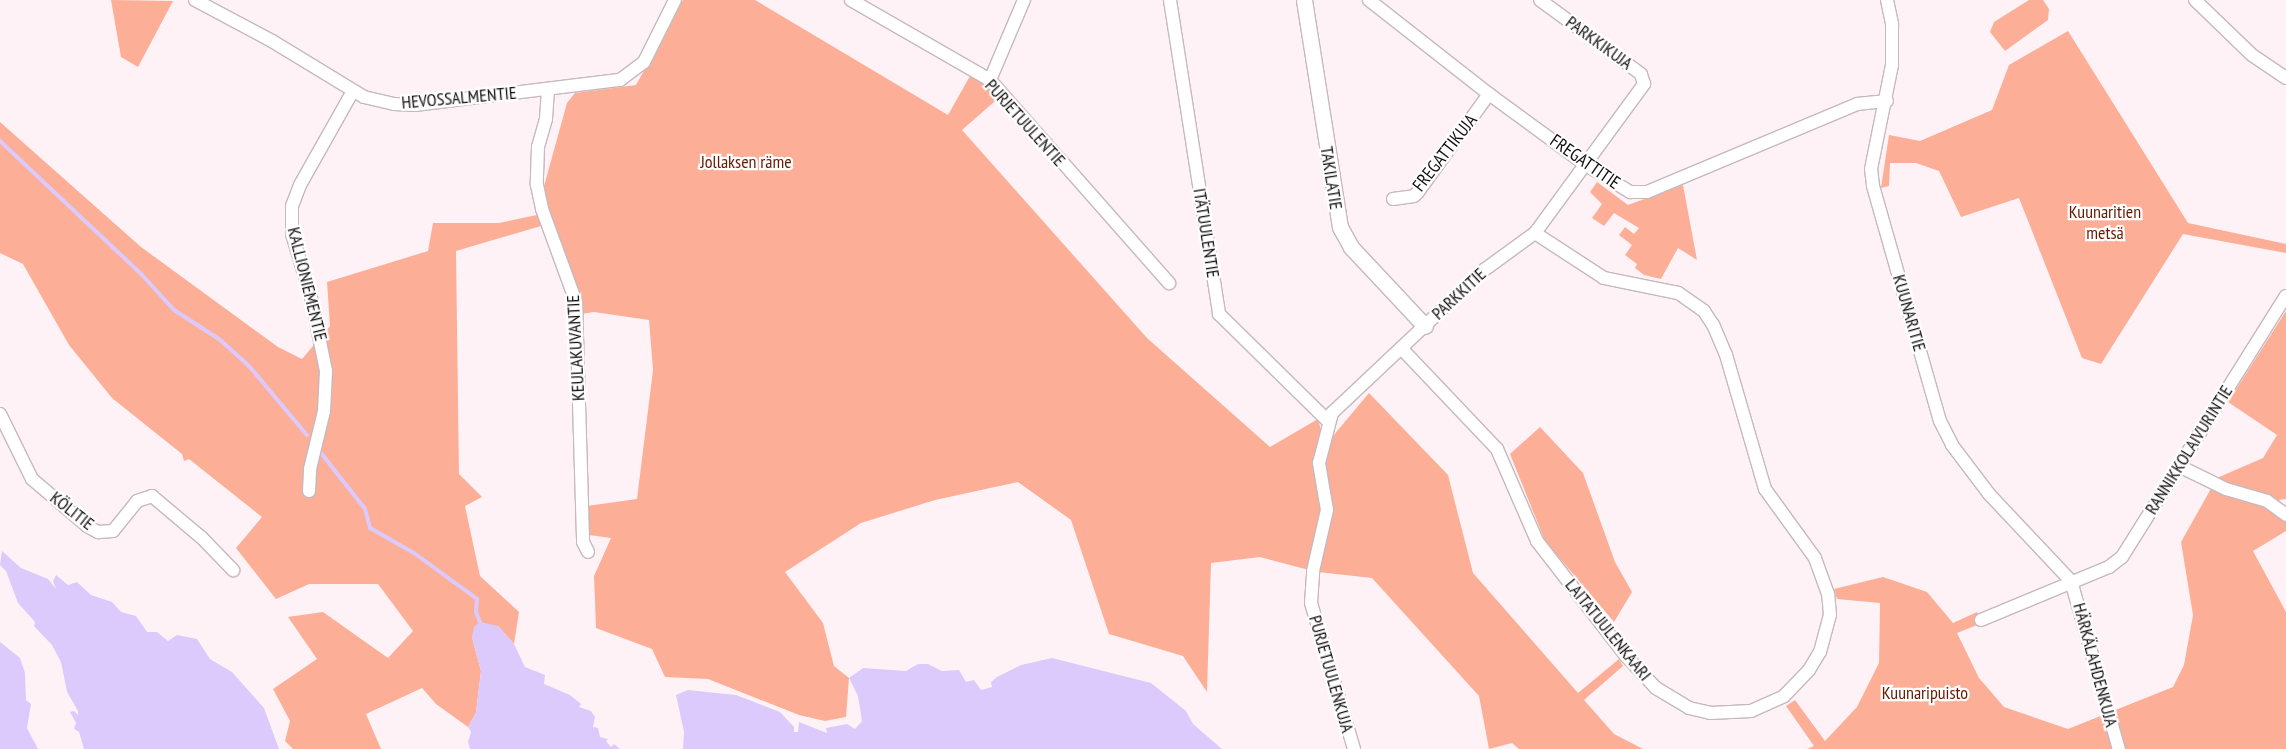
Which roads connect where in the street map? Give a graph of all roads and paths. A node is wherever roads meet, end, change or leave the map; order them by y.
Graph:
1 (195, 0) edge
2 (675, 0) edge
3 (851, 0) edge
4 (1024, 0) edge
5 (1170, 0) edge
6 (1304, 0) edge
7 (1369, 0) edge
8 (1540, 0) edge
9 (1887, 0) edge
10 (2195, 0) edge
11 (2286, 78) edge
12 (990, 80) junction
13 (548, 90) junction
14 (353, 91) junction
15 (1489, 94) junction
16 (1887, 101) junction
17 (1586, 164) junction
18 (1393, 198) dead end
19 (1535, 233) junction
20 (1169, 283) dead end
21 (2286, 296) edge
22 (1425, 326) junction
23 (1402, 348) junction
24 (0, 414) edge
25 (1328, 422) junction
26 (2179, 466) junction
27 (309, 491) dead end
28 (2286, 516) edge
29 (588, 552) dead end
30 (233, 570) dead end
31 (2071, 581) junction
32 (1981, 620) dead end
33 (1354, 749) edge
34 (2119, 749) edge

1 - 14 street, HEVOSSALMENTIE
2 - 13 street, HEVOSSALMENTIE
3 - 12 street, PURJETUULENTIE
4 - 12 street
5 - 25 street, ITÄTUULENTIE
6 - 22 street, TAKILATIE
7 - 15 street, FREGATTITIE
8 - 17 street, PARKKIKUJA
9 - 16 street, KUUNARITIE
10 - 11 street
12 - 20 street, PURJETUULENTIE
13 - 14 street, HEVOSSALMENTIE
13 - 29 street, KEULAKUVANTIE
14 - 27 street, KALLIONIEMENTIE
15 - 17 street, FREGATTITIE
15 - 18 street, FREGATTIKUJA
16 - 17 street, FREGATTITIE
16 - 31 street, KUUNARITIE
17 - 19 street, PARKKITIE
19 - 22 street, PARKKITIE
19 - 23 street, LAITATUULENKAARI
21 - 26 street, RANNIKKOLAIVURINTIE
22 - 23 street, PARKKITIE
23 - 25 street, PARKKITIE
24 - 30 street, KÖLITIE
25 - 33 street, PURJETUULENKUJA
26 - 28 street
26 - 31 street, RANNIKKOLAIVURINTIE
31 - 32 street, RANNIKKOLAIVURINTIE
31 - 34 street, HÄRKÄLAHDENKUJA

